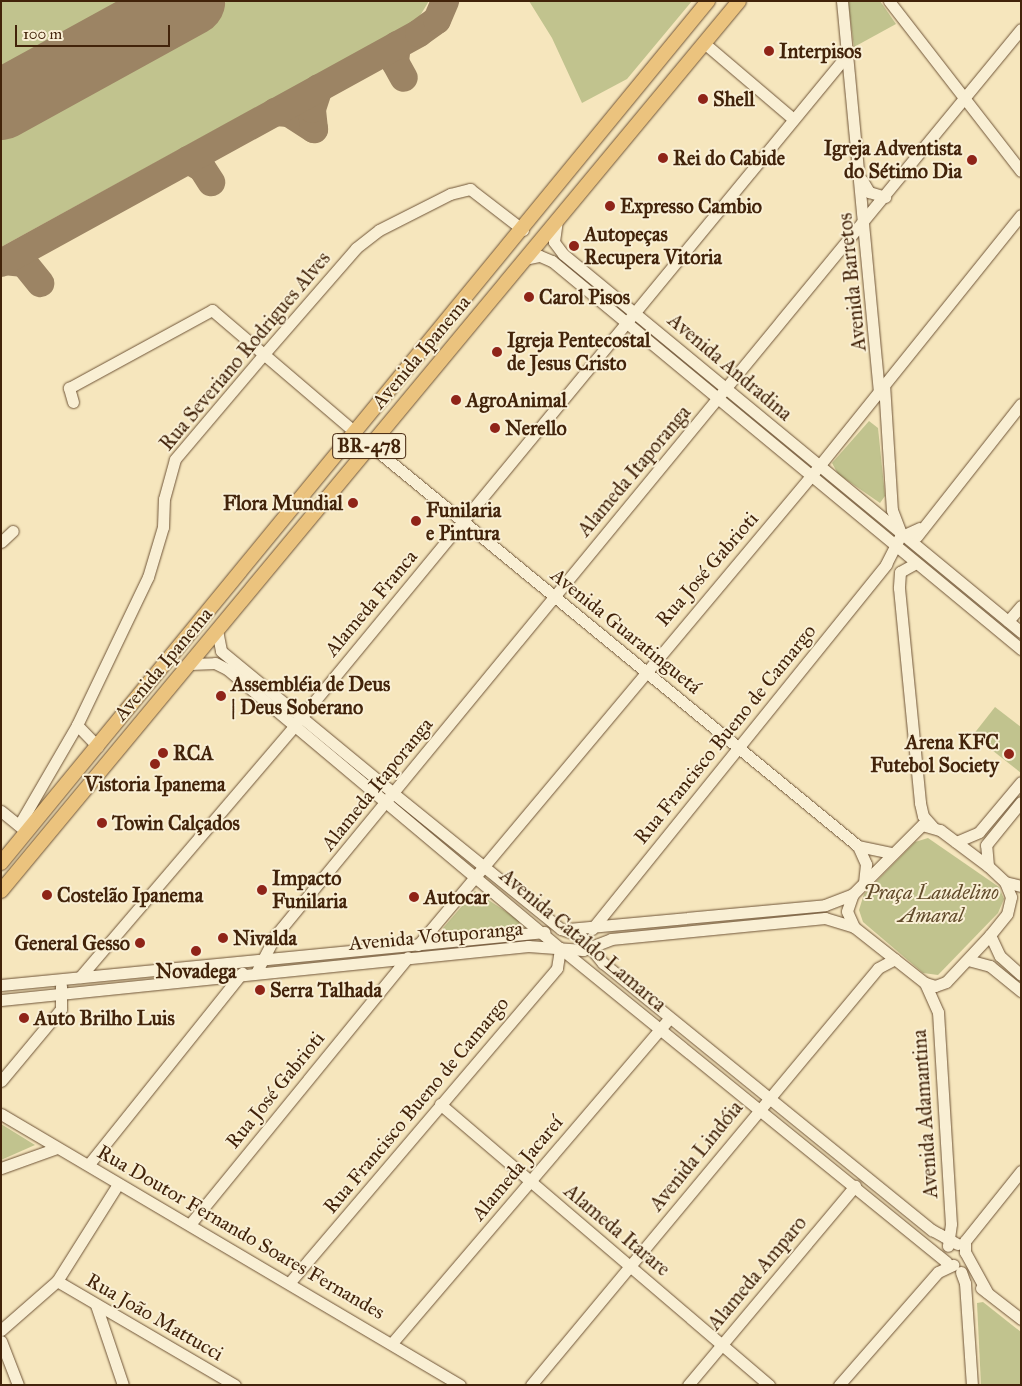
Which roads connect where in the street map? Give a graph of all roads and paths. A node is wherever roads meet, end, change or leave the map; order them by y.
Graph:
1 (708, 1) edge
2 (738, 1) edge
3 (842, 1) edge
4 (889, 1) edge
5 (1021, 29) edge
6 (704, 43) junction
7 (848, 55) junction
8 (831, 73) junction
9 (850, 78) junction
10 (965, 98) junction
11 (792, 118) junction
12 (859, 171) junction
13 (1021, 171) edge
14 (885, 197) junction
15 (1021, 215) edge
16 (558, 218) junction
17 (864, 224) junction
18 (523, 230) junction
19 (847, 244) junction
20 (867, 251) junction
21 (524, 259) junction
22 (634, 311) junction
23 (624, 322) junction
24 (264, 354) junction
25 (882, 386) junction
26 (727, 388) junction
27 (718, 400) junction
28 (72, 402) dead end
29 (1021, 404) edge
30 (863, 412) junction
31 (884, 420) junction
32 (356, 433) junction
33 (370, 445) junction
34 (819, 466) junction
35 (811, 476) junction
36 (463, 521) junction
37 (919, 528) junction
38 (13, 531) dead end
39 (902, 534) junction
40 (1, 542) edge
41 (914, 544) junction
42 (895, 545) junction
43 (912, 559) junction
44 (878, 574) junction
45 (899, 588) junction
46 (554, 598) junction
47 (1021, 606) edge
48 (1008, 621) junction
49 (217, 630) junction
50 (1021, 632) edge
51 (1021, 649) edge
52 (190, 664) junction
53 (644, 671) junction
54 (301, 716) junction
55 (77, 725) junction
56 (294, 726) junction
57 (739, 746) junction
58 (98, 747) junction
59 (1021, 782) edge
60 (390, 797) junction
61 (1021, 802) edge
62 (1, 811) edge
63 (933, 827) junction
64 (23, 828) junction
65 (956, 842) junction
66 (858, 846) junction
67 (891, 853) junction
68 (1, 863) edge
69 (988, 866) junction
70 (482, 872) junction
71 (864, 882) junction
72 (1005, 882) junction
73 (1021, 886) edge
74 (1, 891) edge
75 (853, 894) junction
76 (1021, 905) edge
77 (609, 907) junction
78 (1007, 914) junction
79 (523, 916) junction
80 (622, 924) junction
81 (593, 927) junction
82 (854, 927) junction
83 (541, 932) junction
84 (520, 934) junction
85 (990, 935) junction
86 (275, 936) junction
87 (556, 937) junction
88 (604, 941) junction
89 (418, 945) junction
90 (108, 946) junction
91 (538, 946) junction
92 (588, 948) junction
93 (289, 958) junction
94 (408, 958) junction
95 (251, 960) junction
96 (380, 960) junction
97 (895, 960) junction
98 (968, 960) junction
99 (603, 963) junction
100 (555, 971) junction
101 (116, 973) junction
102 (250, 974) junction
103 (1021, 974) edge
104 (80, 977) junction
105 (219, 977) junction
106 (56, 979) junction
107 (388, 981) junction
108 (925, 983) junction
109 (1, 985) edge
110 (1021, 991) edge
111 (64, 993) junction
112 (227, 996) junction
113 (1, 1000) edge
114 (670, 1017) junction
115 (661, 1028) junction
116 (1, 1080) edge
117 (768, 1098) junction
118 (440, 1104) junction
119 (760, 1108) junction
120 (1, 1114) edge
121 (56, 1148) junction
122 (89, 1164) junction
123 (1, 1168) edge
124 (1021, 1171) edge
125 (530, 1181) junction
126 (118, 1184) junction
127 (855, 1186) junction
128 (191, 1223) junction
129 (955, 1246) junction
130 (952, 1265) junction
131 (630, 1267) junction
132 (58, 1280) junction
133 (290, 1282) junction
134 (987, 1292) junction
135 (96, 1305) junction
136 (1021, 1319) edge
137 (1, 1330) edge
138 (1, 1341) edge
139 (392, 1343) junction
140 (722, 1343) junction
141 (18, 1385) edge
142 (123, 1385) edge
143 (234, 1385) edge
144 (460, 1385) edge
145 (531, 1385) edge
146 (688, 1385) edge
147 (769, 1385) edge
148 (839, 1385) edge
149 (972, 1385) edge

1 - 18 main road, Avenida Ipanema / BR-478
2 - 6 main road, Avenida Ipanema / BR-478
3 - 7 street, Avenida Barretos
4 - 10 street
5 - 10 street, Alameda Itaporanga
6 - 11 street
6 - 16 main road, Avenida Ipanema / BR-478
7 - 8 street, Alameda Franca
7 - 9 street, Avenida Barretos
8 - 9 street
8 - 11 street, Alameda Franca
9 - 12 street, Avenida Barretos
10 - 13 street
10 - 14 street, Alameda Itaporanga
11 - 22 street, Alameda Franca
12 - 14 street, Avenida Barretos
12 - 17 street, Avenida Barretos
14 - 17 street, Alameda Itaporanga
15 - 25 street, Rua José Gabrioti
16 - 21 main road, Avenida Ipanema / BR-478
16 - 22 street, Avenida Andradina
17 - 19 street, Alameda Itaporanga
17 - 20 street, Avenida Barretos
18 - 24 street, Rua Severiano Rodrigues Alves
18 - 32 main road, Avenida Ipanema / BR-478
19 - 20 street
19 - 26 street, Alameda Itaporanga
20 - 25 street, Avenida Barretos
21 - 23 street, Avenida Andradina
21 - 33 main road, Avenida Ipanema / BR-478
22 - 23 street, Alameda Franca
22 - 26 street, Avenida Andradina
23 - 27 street, Avenida Andradina
23 - 36 street, Alameda Franca
24 - 28 street
24 - 32 street
24 - 55 street, Rua Severiano Rodrigues Alves
25 - 30 street, Rua José Gabrioti
25 - 31 street, Avenida Barretos
26 - 27 street, Alameda Itaporanga
26 - 34 street, Avenida Andradina
27 - 35 street, Avenida Andradina
27 - 46 street, Alameda Itaporanga
29 - 37 street
30 - 31 street
30 - 34 street, Rua José Gabrioti
31 - 39 street, Avenida Barretos
32 - 58 main road, Avenida Ipanema / BR-478
33 - 36 street, Avenida Guaratinguetá
33 - 49 main road, Avenida Ipanema / BR-478
34 - 35 street, Rua José Gabrioti
34 - 39 street, Avenida Andradina
35 - 42 street, Avenida Andradina
35 - 53 street, Rua José Gabrioti
36 - 46 street, Avenida Guaratinguetá
36 - 54 street, Alameda Franca
37 - 39 street
37 - 41 street
38 - 40 street
39 - 41 street, Avenida Andradina
39 - 42 street
41 - 43 street
41 - 48 street, Avenida Andradina
42 - 43 street, Avenida Andradina
42 - 44 street, Rua Francisco Bueno de Camargo
43 - 45 street
43 - 51 street, Avenida Andradina
44 - 45 street
44 - 57 street, Rua Francisco Bueno de Camargo
45 - 63 street
46 - 53 street, Avenida Guaratinguetá
46 - 60 street, Alameda Itaporanga
47 - 48 street
48 - 50 street, Avenida Andradina
49 - 52 main road, Avenida Ipanema / BR-478
49 - 54 street, Avenida Cataldo Lamarca
52 - 56 street, Avenida Cataldo Lamarca
52 - 74 main road, Avenida Ipanema / BR-478
53 - 57 street, Avenida Guaratinguetá
53 - 70 street, Rua José Gabrioti
54 - 56 street, Alameda Franca
54 - 60 street, Avenida Cataldo Lamarca
55 - 58 street
55 - 64 street, Rua Severiano Rodrigues Alves
56 - 60 street, Avenida Cataldo Lamarca
56 - 90 street, Alameda Franca
57 - 66 street, Avenida Guaratinguetá
57 - 77 street, Rua Francisco Bueno de Camargo
58 - 64 main road, Avenida Ipanema / BR-478
59 - 65 street
60 - 70 street, Avenida Cataldo Lamarca
60 - 86 street, Alameda Itaporanga
61 - 69 street
62 - 64 street
63 - 65 street
63 - 67 street
64 - 68 main road, Avenida Ipanema / BR-478
65 - 69 street
66 - 67 street, Avenida Guaratinguetá
66 - 71 street
67 - 71 street
69 - 72 street
70 - 79 street, Avenida Cataldo Lamarca
70 - 87 street, Avenida Cataldo Lamarca
70 - 89 street, Rua José Gabrioti
71 - 75 street
72 - 73 street
72 - 78 street
75 - 80 street, Avenida Votuporanga
75 - 82 street
76 - 78 street
77 - 80 street
77 - 81 street, Rua Francisco Bueno de Camargo
78 - 85 street
79 - 83 street, Avenida Cataldo Lamarca
79 - 84 street
80 - 81 street, Avenida Votuporanga
81 - 87 street, Avenida Votuporanga
81 - 92 street, Rua Francisco Bueno de Camargo
82 - 88 street, Avenida Votuporanga
82 - 97 street
83 - 84 street, Avenida Votuporanga
83 - 87 street, Avenida Cataldo Lamarca
84 - 89 street, Avenida Votuporanga
85 - 98 street
85 - 103 street
86 - 93 street
86 - 95 street, Alameda Itaporanga
87 - 91 street, Avenida Votuporanga
87 - 92 street, Avenida Votuporanga
87 - 92 street, Avenida Cataldo Lamarca
87 - 100 street, Rua Francisco Bueno de Camargo
87 - 115 street, Avenida Cataldo Lamarca
88 - 92 street, Avenida Votuporanga
88 - 99 street, Avenida Cataldo Lamarca
89 - 93 street, Avenida Votuporanga
90 - 101 street
90 - 104 street, Alameda Franca
91 - 94 street, Avenida Votuporanga
91 - 100 street
92 - 99 street, Avenida Cataldo Lamarca
93 - 95 street, Avenida Votuporanga
94 - 96 street, Avenida Votuporanga
94 - 107 street, Rua José Gabrioti
95 - 101 street, Avenida Votuporanga
95 - 102 street
95 - 102 street
96 - 102 street, Avenida Votuporanga
96 - 107 street
97 - 108 street
97 - 117 street, Avenida Lindóia
98 - 108 street
98 - 110 street
99 - 114 street, Avenida Cataldo Lamarca
100 - 118 street, Rua Francisco Bueno de Camargo
101 - 104 street, Avenida Votuporanga
102 - 105 street, Avenida Votuporanga
102 - 112 street
104 - 106 street, Avenida Votuporanga
105 - 111 street, Avenida Votuporanga
105 - 112 street
106 - 109 street, Avenida Votuporanga
106 - 111 street
107 - 128 street, Rua José Gabrioti
108 - 129 street, Avenida Adamantina
111 - 113 street, Avenida Votuporanga
111 - 116 street
112 - 122 street
114 - 115 street, Alameda Jacareí
114 - 117 street, Avenida Cataldo Lamarca
115 - 119 street, Avenida Cataldo Lamarca
115 - 125 street, Alameda Jacareí
117 - 119 street, Avenida Lindóia
117 - 129 street, Avenida Cataldo Lamarca
118 - 125 street, Alameda Itarare
118 - 133 street, Rua Francisco Bueno de Camargo
119 - 127 street, Avenida Cataldo Lamarca
119 - 131 street, Avenida Lindóia
120 - 121 street, Rua Doutor Fernando Soares Fernandes
121 - 122 street, Rua Doutor Fernando Soares Fernandes
121 - 123 street
122 - 126 street, Rua Doutor Fernando Soares Fernandes
124 - 129 street
125 - 131 street, Alameda Itarare
125 - 139 street, Alameda Jacareí
126 - 128 street, Rua Doutor Fernando Soares Fernandes
126 - 132 street
127 - 130 street, Avenida Cataldo Lamarca
127 - 140 street, Alameda Amparo
128 - 133 street, Rua Doutor Fernando Soares Fernandes
129 - 130 street
129 - 130 street
129 - 134 street, Avenida Cataldo Lamarca
130 - 134 street, Avenida Cataldo Lamarca
130 - 148 street
130 - 149 street
131 - 140 street, Alameda Itarare
131 - 145 street, Avenida Lindóia
132 - 135 street, Rua João Mattucci
132 - 137 street
133 - 139 street, Rua Doutor Fernando Soares Fernandes
134 - 136 street, Avenida Cataldo Lamarca
135 - 142 street
135 - 143 street, Rua João Mattucci
138 - 141 street
139 - 144 street, Rua Doutor Fernando Soares Fernandes
140 - 146 street, Alameda Amparo
140 - 147 street, Alameda Itarare

